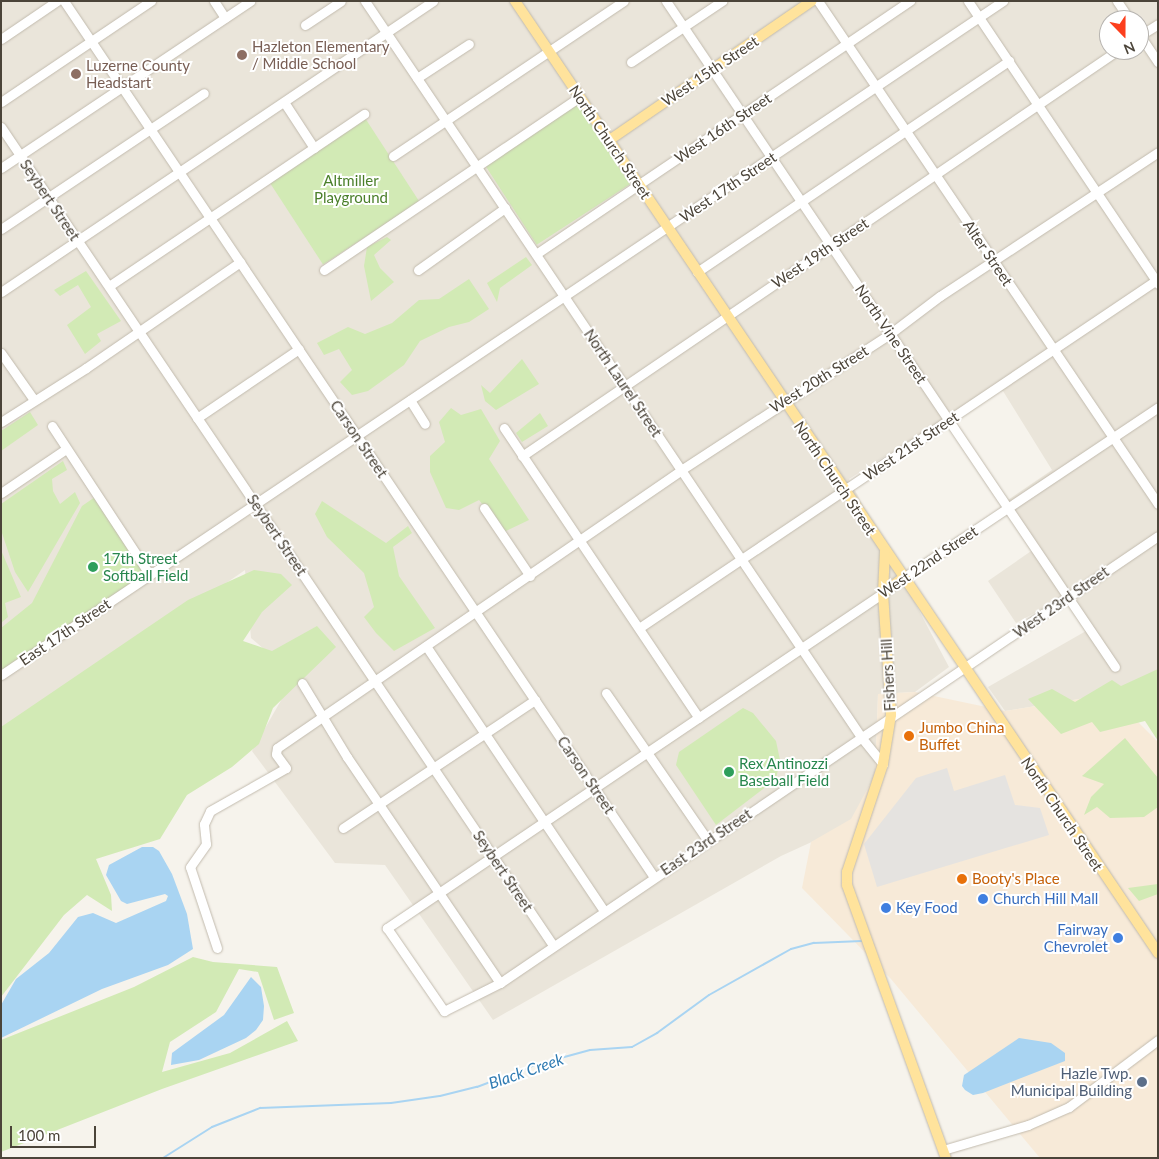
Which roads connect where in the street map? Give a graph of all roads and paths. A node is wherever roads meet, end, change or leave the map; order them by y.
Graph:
1 (57, 1) edge
2 (64, 1) edge
3 (151, 1) edge
4 (214, 1) edge
5 (250, 1) edge
6 (340, 1) edge
7 (365, 1) edge
8 (433, 1) edge
9 (624, 1) edge
10 (666, 1) edge
11 (722, 1) edge
12 (812, 1) edge
13 (818, 1) edge
14 (910, 1) edge
15 (968, 1) edge
16 (1003, 1) edge
17 (519, 3) edge
18 (978, 17) junction
19 (225, 18) junction
20 (305, 25) dead end
21 (683, 27) junction
22 (386, 33) junction
23 (1, 39) edge
24 (91, 41) junction
25 (469, 44) dead end
26 (847, 44) junction
27 (1149, 49) edge
28 (549, 51) junction
29 (1103, 60) edge
30 (1009, 61) junction
31 (631, 62) dead end
32 (1158, 62) edge
33 (713, 68) junction
34 (417, 78) junction
35 (122, 87) junction
36 (876, 87) junction
37 (204, 93) dead end
38 (580, 97) junction
39 (1, 102) edge
40 (284, 102) junction
41 (1038, 105) junction
42 (364, 114) dead end
43 (742, 115) junction
44 (446, 121) junction
45 (1, 127) edge
46 (150, 129) junction
47 (906, 131) junction
48 (608, 141) junction
49 (314, 148) junction
50 (1158, 152) edge
51 (20, 155) junction
52 (393, 156) dead end
53 (771, 158) junction
54 (477, 167) junction
55 (1, 168) edge
56 (179, 172) junction
57 (934, 175) junction
58 (638, 184) junction
59 (1097, 193) junction
60 (49, 197) junction
61 (801, 202) junction
62 (506, 208) junction
63 (210, 218) junction
64 (667, 227) junction
65 (1, 229) edge
66 (78, 240) junction
67 (830, 245) junction
68 (536, 254) junction
69 (993, 260) junction
70 (240, 262) junction
71 (324, 270) dead end
72 (418, 270) dead end
73 (697, 272) junction
74 (1157, 281) edge
75 (109, 286) junction
76 (1, 292) edge
77 (564, 296) junction
78 (728, 314) junction
79 (138, 330) junction
80 (891, 333) junction
81 (299, 349) junction
82 (1054, 350) junction
83 (1, 353) edge
84 (452, 372) joint
85 (624, 385) junction
86 (34, 400) junction
87 (410, 400) junction
88 (784, 401) junction
89 (1158, 407) edge
90 (197, 418) junction
91 (948, 420) junction
92 (1, 422) edge
93 (425, 424) dead end
94 (52, 426) dead end
95 (504, 428) dead end
96 (357, 436) junction
97 (1112, 437) junction
98 (66, 449) junction
99 (522, 456) junction
100 (681, 470) junction
101 (844, 490) junction
102 (1, 493) edge
103 (256, 504) junction
104 (1158, 504) edge
105 (484, 508) dead end
106 (1009, 508) junction
107 (1158, 536) edge
108 (581, 542) junction
109 (884, 551) junction
110 (742, 559) junction
111 (150, 575) junction
112 (530, 576) junction
113 (903, 578) junction
114 (883, 593) junction
115 (1070, 596) junction
116 (478, 611) junction
117 (639, 628) junction
118 (426, 646) junction
119 (802, 649) junction
120 (965, 667) junction
121 (1115, 667) dead end
122 (1, 675) edge
123 (375, 680) junction
124 (302, 682) dead end
125 (606, 693) dead end
126 (535, 700) junction
127 (892, 715) junction
128 (324, 716) junction
129 (699, 718) junction
130 (484, 734) junction
131 (861, 737) junction
132 (646, 754) junction
133 (884, 764) junction
134 (434, 768) junction
135 (595, 788) junction
136 (379, 804) junction
137 (544, 822) junction
138 (343, 828) dead end
139 (708, 841) junction
140 (493, 856) junction
141 (654, 877) junction
142 (439, 893) junction
143 (604, 911) junction
144 (552, 944) junction
145 (217, 948) dead end
146 (1158, 953) edge
147 (500, 982) junction
148 (1158, 1040) edge
149 (944, 1154) edge

1 - 23 street
2 - 24 street, Carson Street
3 - 24 street
4 - 19 street
5 - 19 street
6 - 20 street
7 - 22 street, North Laurel Street
8 - 22 street
9 - 28 street
10 - 21 street, North Vine Street
11 - 21 street
12 - 33 main road, West 15th Street
13 - 26 street, Alter Street
14 - 26 street, West 16th Street
15 - 18 street
16 - 18 street, West 17th Street
17 - 28 main road, North Church Street
18 - 30 street
18 - 36 street, West 17th Street
19 - 35 street
21 - 31 street
21 - 33 street, North Vine Street
22 - 34 street, North Laurel Street
22 - 40 street
24 - 35 street, Carson Street
24 - 39 street
25 - 34 street
26 - 36 street, Alter Street
26 - 43 street, West 16th Street
27 - 32 street
28 - 38 main road, North Church Street
28 - 44 street
29 - 41 street, West 19th Street
30 - 41 street
30 - 47 street
33 - 43 street, North Vine Street
33 - 48 main road, West 15th Street
34 - 44 street, North Laurel Street
35 - 46 street, Carson Street
35 - 51 street
36 - 47 street, Alter Street
36 - 53 street, West 17th Street
37 - 46 street
38 - 48 main road, North Church Street
38 - 54 street
40 - 49 street
40 - 56 street
41 - 57 street, West 19th Street
41 - 59 street
42 - 49 street
43 - 53 street, North Vine Street
43 - 58 street, West 16th Street
44 - 52 street
44 - 54 street, North Laurel Street
45 - 51 street, Seybert Street
46 - 56 street, Carson Street
46 - 60 street
47 - 57 street, Alter Street
47 - 61 street
48 - 58 main road, North Church Street
49 - 63 street
50 - 59 street, West 20th Street
51 - 55 street
51 - 60 street, Seybert Street
53 - 61 street, North Vine Street
53 - 64 street, West 17th Street
54 - 62 street, North Laurel Street
54 - 71 street
56 - 63 street, Carson Street
56 - 66 street
57 - 67 street, West 19th Street
57 - 69 street, Alter Street
58 - 64 main road, North Church Street
58 - 68 street, West 16th Street
59 - 69 street, West 20th Street
59 - 74 street
60 - 65 street
60 - 66 street, Seybert Street
61 - 67 street, North Vine Street
61 - 73 street
62 - 68 street, North Laurel Street
62 - 72 street
63 - 70 street, Carson Street
63 - 75 street
64 - 73 main road, North Church Street
64 - 77 street, West 17th Street
66 - 75 street, Seybert Street
66 - 76 street
67 - 78 street, West 19th Street
67 - 80 street, North Vine Street
68 - 77 street, North Laurel Street
69 - 80 street, West 20th Street
69 - 82 street, Alter Street
70 - 79 street
70 - 81 street, Carson Street
73 - 78 main road, North Church Street
74 - 82 street, West 21st Street
75 - 79 street, Seybert Street
77 - 84 street, West 17th Street
77 - 85 street, North Laurel Street
78 - 85 street, West 19th Street
78 - 88 main road, North Church Street
79 - 86 street
79 - 90 street, Seybert Street
80 - 88 street, West 20th Street
80 - 91 street, North Vine Street
81 - 90 street
81 - 96 street, Carson Street
82 - 91 street, West 21st Street
82 - 97 street, Alter Street
83 - 86 street
84 - 87 street, East 17th Street
85 - 99 street, West 19th Street
85 - 100 street, North Laurel Street
86 - 92 street
87 - 93 street
87 - 96 street, East 17th Street
88 - 100 street, West 20th Street
88 - 101 main road, North Church Street
89 - 97 street, West 22nd Street
90 - 103 street, Seybert Street
91 - 101 street, West 21st Street
91 - 106 street, North Vine Street
94 - 98 street
95 - 99 street
96 - 103 street, East 17th Street
96 - 116 street, Carson Street
97 - 104 street, Alter Street
97 - 106 street, West 22nd Street
98 - 102 street
98 - 111 street
99 - 108 street
100 - 108 street, West 20th Street
100 - 110 street, North Laurel Street
101 - 109 main road, North Church Street
101 - 110 street, West 21st Street
103 - 111 street, East 17th Street
103 - 123 street, Seybert Street
105 - 112 street
106 - 113 street, West 22nd Street
106 - 115 street, North Vine Street
107 - 115 street, West 23rd Street
108 - 112 street, West 20th Street
108 - 117 street
109 - 113 main road, North Church Street
109 - 114 main road, Fishers Hill
110 - 117 street, West 21st Street
110 - 119 street, North Laurel Street
111 - 122 street, East 17th Street
112 - 116 street, West 20th Street
113 - 114 main road, West 22nd Street
113 - 120 main road, North Church Street
114 - 119 street, West 22nd Street
114 - 127 main road, Fishers Hill
115 - 120 street, West 23rd Street
115 - 121 street, North Vine Street
116 - 118 street, West 20th Street
116 - 126 street, Carson Street
117 - 129 street
118 - 123 street, West 20th Street
118 - 130 street
119 - 129 street, West 22nd Street
119 - 131 street, North Laurel Street
120 - 127 street, East 23rd Street
120 - 146 main road, North Church Street
123 - 128 street, West 20th Street
123 - 134 street, Seybert Street
124 - 128 street
125 - 132 street
126 - 130 street
126 - 135 street, Carson Street
127 - 131 street, East 23rd Street
127 - 133 main road, Fishers Hill
128 - 136 street
128 - 145 street, West 20th Street
129 - 132 street, West 22nd Street
130 - 134 street
130 - 137 street
131 - 133 street, North Laurel Street
131 - 139 street, East 23rd Street
132 - 135 street, West 22nd Street
132 - 139 street
133 - 149 main road, Fishers Hill
134 - 136 street
134 - 140 street, Seybert Street
135 - 137 street, West 22nd Street
135 - 141 street, Carson Street
136 - 138 street
136 - 142 street
137 - 140 street, West 22nd Street
137 - 143 street
139 - 141 street, East 23rd Street
140 - 142 street, West 22nd Street
140 - 144 street, Seybert Street
141 - 143 street, East 23rd Street
142 - 147 street
142 - 147 street, East 23rd Street
143 - 144 street, East 23rd Street
144 - 147 street, East 23rd Street
148 - 149 street

